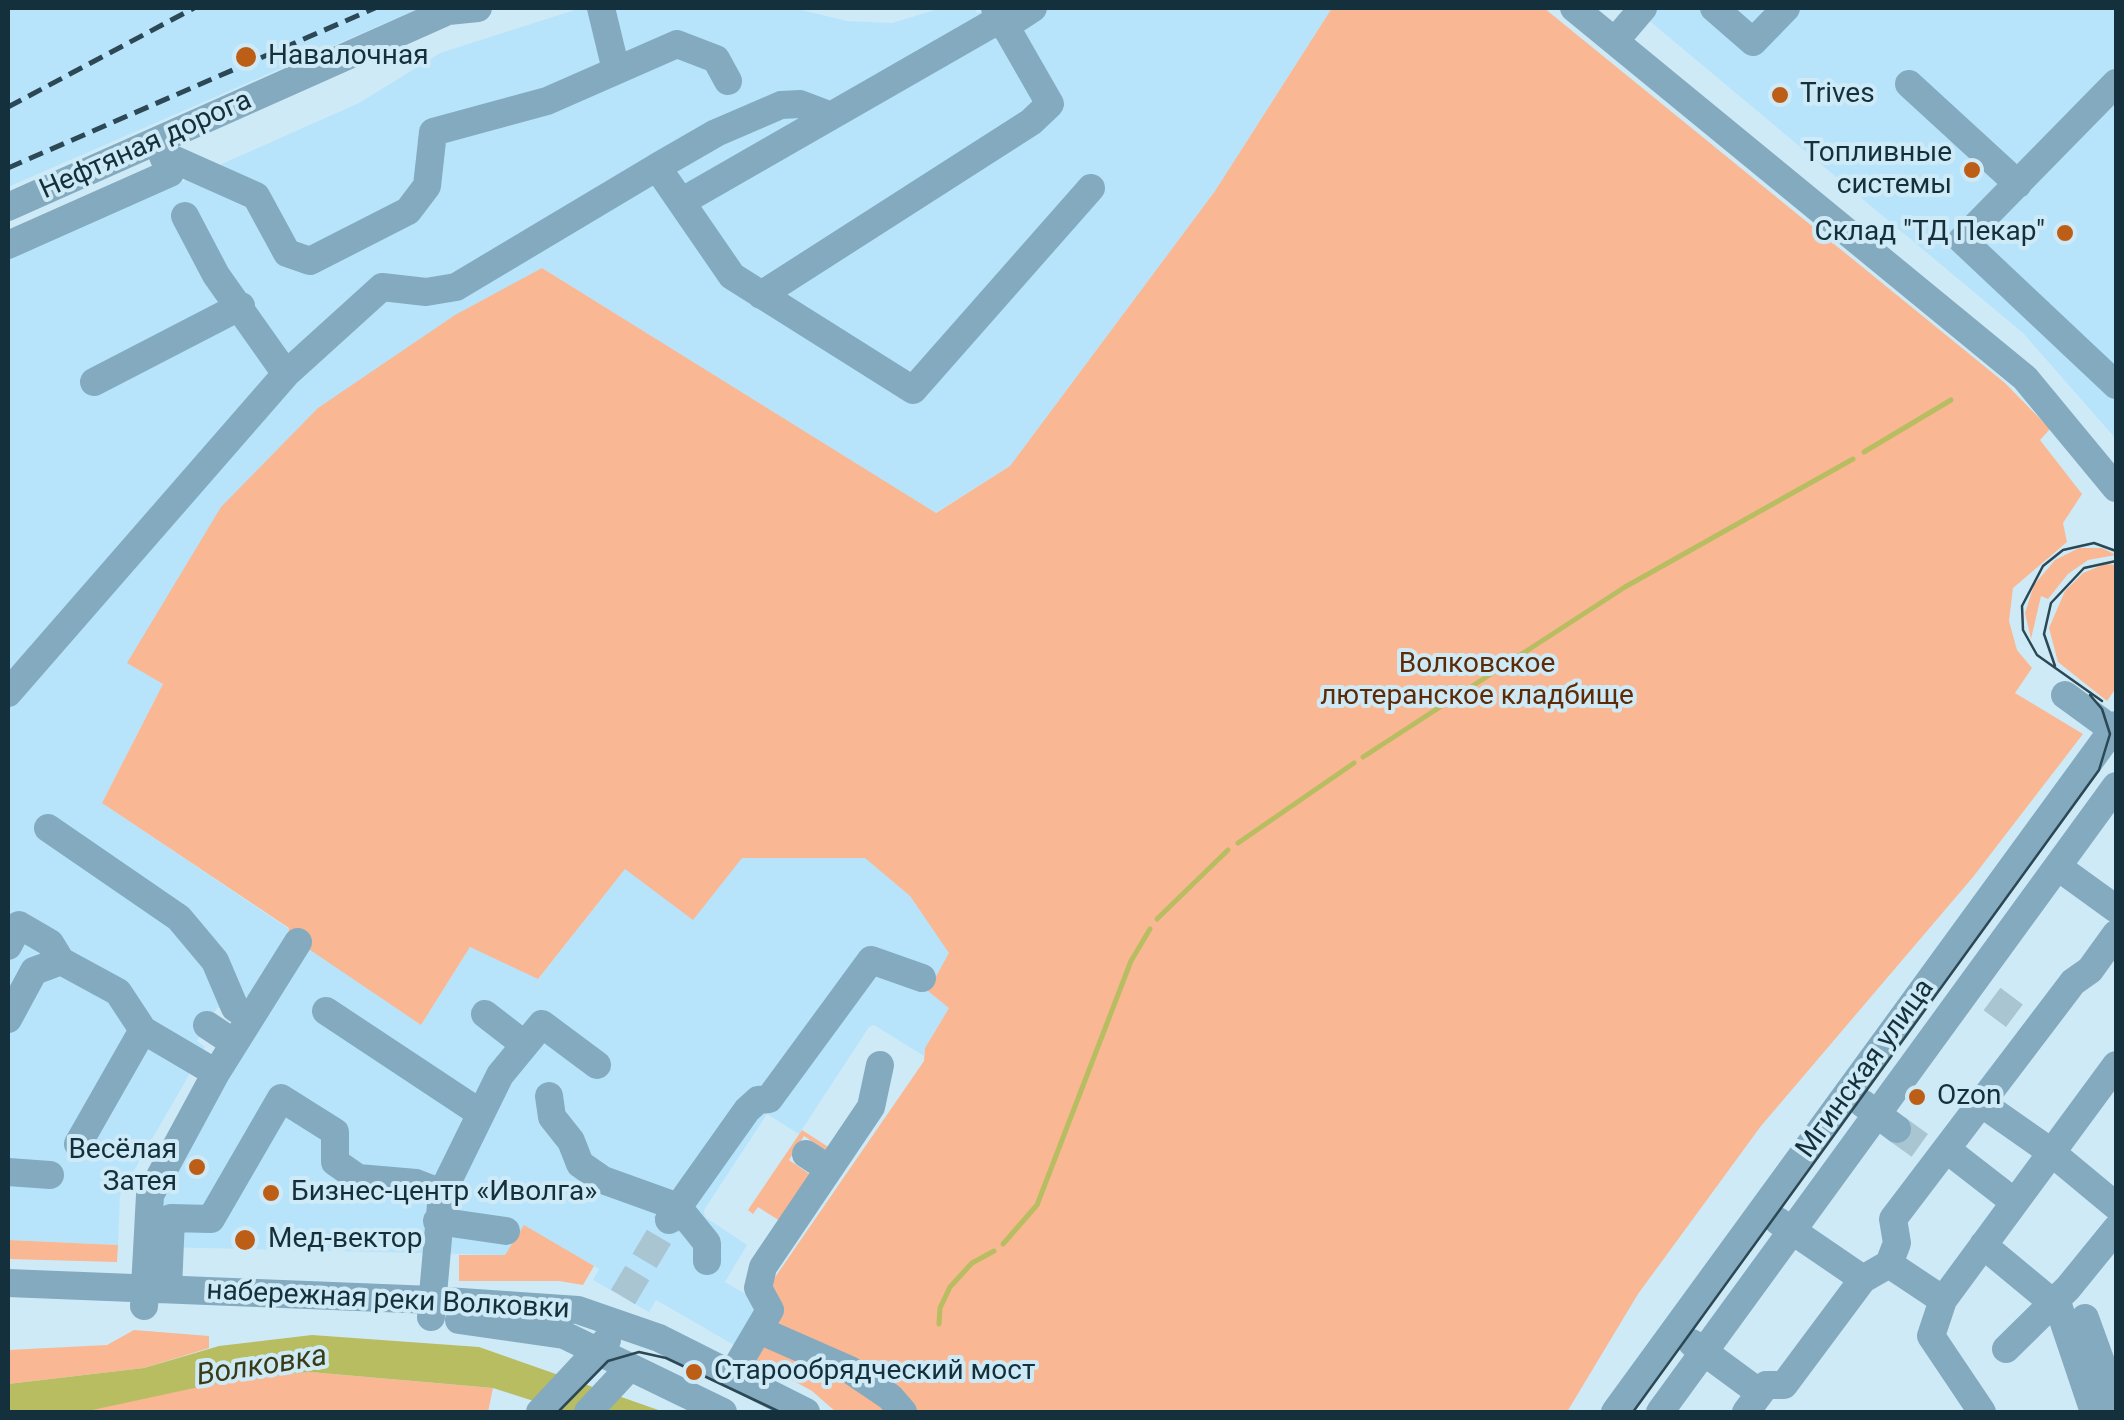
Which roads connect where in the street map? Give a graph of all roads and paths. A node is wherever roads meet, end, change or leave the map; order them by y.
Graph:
1 (478, 8) edge
2 (600, 8) edge
3 (1033, 8) edge
4 (1574, 8) edge
5 (1600, 8) edge
6 (1714, 8) edge
7 (1786, 8) edge
8 (1000, 18) edge
9 (1628, 26) edge
10 (616, 70) junction
11 (728, 81) dead end
12 (1909, 84) dead end
13 (2116, 84) edge
14 (830, 115) junction
15 (656, 166) junction
16 (170, 177) junction
17 (2018, 184) junction
18 (1090, 188) dead end
19 (681, 202) junction
20 (8, 208) edge
21 (8, 245) edge
22 (762, 295) junction
23 (241, 306) junction
24 (286, 374) junction
25 (94, 382) dead end
26 (2116, 385) edge
27 (2116, 458) edge
28 (2116, 488) edge
29 (8, 693) edge
30 (2065, 695) dead end
31 (2115, 728) edge
32 (2116, 786) edge
33 (48, 828) dead end
34 (2058, 867) junction
35 (2116, 910) edge
36 (2116, 934) edge
37 (298, 942) dead end
38 (8, 946) edge
39 (61, 961) junction
40 (1943, 964) junction
41 (922, 978) dead end
42 (1982, 992) junction
43 (326, 1011) dead end
44 (485, 1014) dead end
45 (250, 1017) junction
46 (8, 1020) edge
47 (207, 1025) dead end
48 (143, 1030) junction
49 (234, 1042) junction
50 (525, 1045) junction
51 (880, 1064) dead end
52 (597, 1065) dead end
53 (2116, 1065) edge
54 (216, 1073) junction
55 (1848, 1093) junction
56 (549, 1096) dead end
57 (1980, 1103) junction
58 (480, 1114) junction
59 (1887, 1122) junction
60 (78, 1144) dead end
61 (1936, 1152) junction
62 (2051, 1152) junction
63 (8, 1172) edge
64 (50, 1175) dead end
65 (2013, 1201) junction
66 (2116, 1206) edge
67 (440, 1207) junction
68 (1763, 1210) junction
69 (673, 1213) junction
70 (2116, 1230) edge
71 (506, 1231) dead end
72 (1792, 1231) junction
73 (1988, 1237) junction
74 (706, 1261) dead end
75 (1890, 1264) junction
76 (1864, 1279) junction
77 (8, 1283) edge
78 (152, 1295) junction
79 (2061, 1295) junction
80 (1942, 1300) junction
81 (8, 1302) edge
82 (432, 1309) junction
83 (622, 1310) junction
84 (2086, 1318) dead end
85 (758, 1330) junction
86 (1675, 1330) junction
87 (2006, 1349) dead end
88 (596, 1351) junction
89 (1704, 1352) junction
90 (733, 1373) junction
91 (620, 1379) junction
92 (1753, 1403) edge
93 (2097, 1405) edge
94 (542, 1410) edge
95 (588, 1412) edge
96 (723, 1412) edge
97 (806, 1412) edge
98 (903, 1412) edge
99 (1616, 1412) edge
100 (1660, 1412) edge
101 (1982, 1412) edge

1 - 16 street, Нефтяная дорога
2 - 10 street
3 - 8 street
4 - 9 street
5 - 9 street
6 - 7 street
8 - 14 street
8 - 22 street
9 - 27 street
9 - 28 street
10 - 11 street
10 - 16 street
12 - 17 street
13 - 17 street
14 - 15 street
14 - 19 street
15 - 19 street
15 - 24 street
16 - 20 street, Нефтяная дорога
16 - 21 street
16 - 23 street
17 - 26 street
18 - 22 street
19 - 22 street
23 - 24 street
23 - 25 street
24 - 29 street
30 - 31 street
31 - 40 street, Мгинская улица
32 - 34 street, Мгинская улица
33 - 45 street
34 - 35 street
34 - 42 street, Мгинская улица
36 - 57 street
37 - 45 street
38 - 39 street
39 - 46 street
39 - 48 street
40 - 42 street
40 - 55 street, Мгинская улица
41 - 69 street
42 - 59 street, Мгинская улица
43 - 58 street
44 - 50 street
45 - 49 street
47 - 49 street
48 - 54 street
48 - 60 street
49 - 54 street
50 - 52 street
50 - 58 street
51 - 85 street
53 - 62 street
54 - 78 street
55 - 59 street
55 - 68 street, Мгинская улица
56 - 69 street
57 - 61 street
57 - 62 street
58 - 67 street
59 - 72 street, Мгинская улица
61 - 65 street
61 - 75 street
62 - 65 street
62 - 66 street
63 - 64 street
65 - 73 street
67 - 71 street
67 - 78 street
67 - 82 street
68 - 72 street
68 - 86 street, Мгинская улица
69 - 74 street
70 - 79 street
72 - 76 street
72 - 89 street, Мгинская улица
73 - 79 street
73 - 80 street
75 - 76 street
75 - 80 street
76 - 92 street
77 - 78 street, набережная реки Волковки
78 - 81 street, набережная реки Волковки
78 - 82 street, набережная реки Волковки
79 - 87 street
79 - 93 street
80 - 101 street
82 - 83 street, набережная реки Волковки
82 - 88 street, набережная реки Волковки
83 - 88 street
83 - 90 street, набережная реки Волковки
83 - 91 street
84 - 93 street
85 - 90 street
85 - 98 street
86 - 89 street
86 - 99 street, Мгинская улица
88 - 91 street, набережная реки Волковки
88 - 94 street
89 - 92 street
89 - 100 street, Мгинская улица
90 - 97 street, набережная реки Волковки
91 - 95 street
91 - 96 street, набережная реки Волковки

